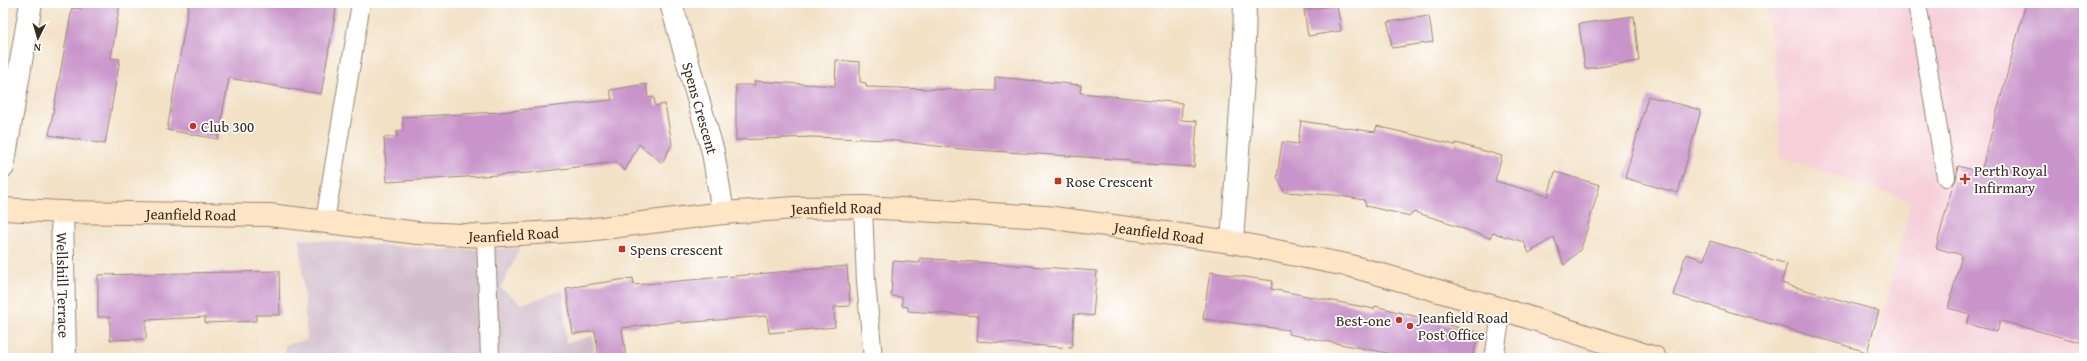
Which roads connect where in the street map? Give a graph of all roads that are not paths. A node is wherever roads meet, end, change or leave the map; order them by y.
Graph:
1 (31, 3) edge
2 (361, 3) edge
3 (671, 3) edge
4 (1245, 3) edge
5 (1917, 3) edge
6 (3, 167) edge
7 (1946, 177) dead end
8 (863, 207) junction
9 (3, 210) edge
10 (62, 212) junction
11 (723, 213) junction
12 (325, 221) junction
13 (486, 236) junction
14 (1232, 242) junction
15 (1502, 309) junction
16 (65, 358) edge
17 (490, 358) edge
18 (873, 358) edge
19 (1494, 358) edge
20 (1655, 358) edge

1 - 6 street
2 - 12 lane
3 - 11 street, Spens Crescent
4 - 14 street
5 - 7 lane
8 - 11 street, Jeanfield Road
8 - 14 street, Jeanfield Road
8 - 18 lane
9 - 10 street, Jeanfield Road
10 - 12 street, Jeanfield Road
10 - 16 street, Wellshill Terrace
11 - 13 street, Jeanfield Road
12 - 13 street, Jeanfield Road
13 - 17 lane
14 - 15 street, Jeanfield Road
15 - 19 lane
15 - 20 street, Jeanfield Road

